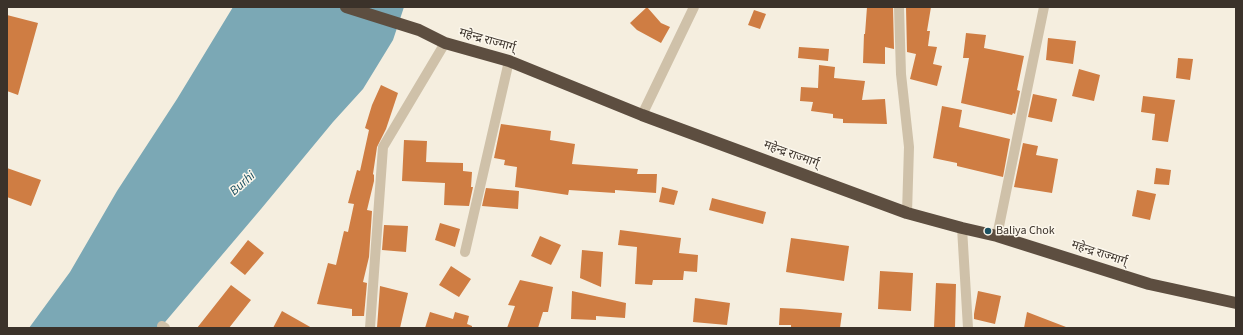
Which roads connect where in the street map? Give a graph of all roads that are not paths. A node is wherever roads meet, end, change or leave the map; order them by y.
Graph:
1 (346, 7) edge
2 (694, 7) edge
3 (899, 7) edge
4 (1044, 7) edge
5 (445, 44) junction
6 (509, 60) junction
7 (642, 115) junction
8 (907, 213) junction
9 (962, 228) junction
10 (997, 236) junction
11 (465, 252) dead end
12 (1236, 303) edge
13 (370, 328) edge
14 (968, 328) edge

1 - 5 highway, महेन्द्र राज्मार्ग्
2 - 7 street
3 - 8 street
4 - 10 street
5 - 6 highway, महेन्द्र राज्मार्ग्
5 - 13 street
6 - 7 highway, महेन्द्र राज्मार्ग्
6 - 11 street
7 - 8 highway, महेन्द्र राज्मार्ग्
8 - 9 highway, महेन्द्र राज्मार्ग्
9 - 10 highway, महेन्द्र राज्मार्ग्
9 - 14 street
10 - 12 highway, महेन्द्र राज्मार्ग्

